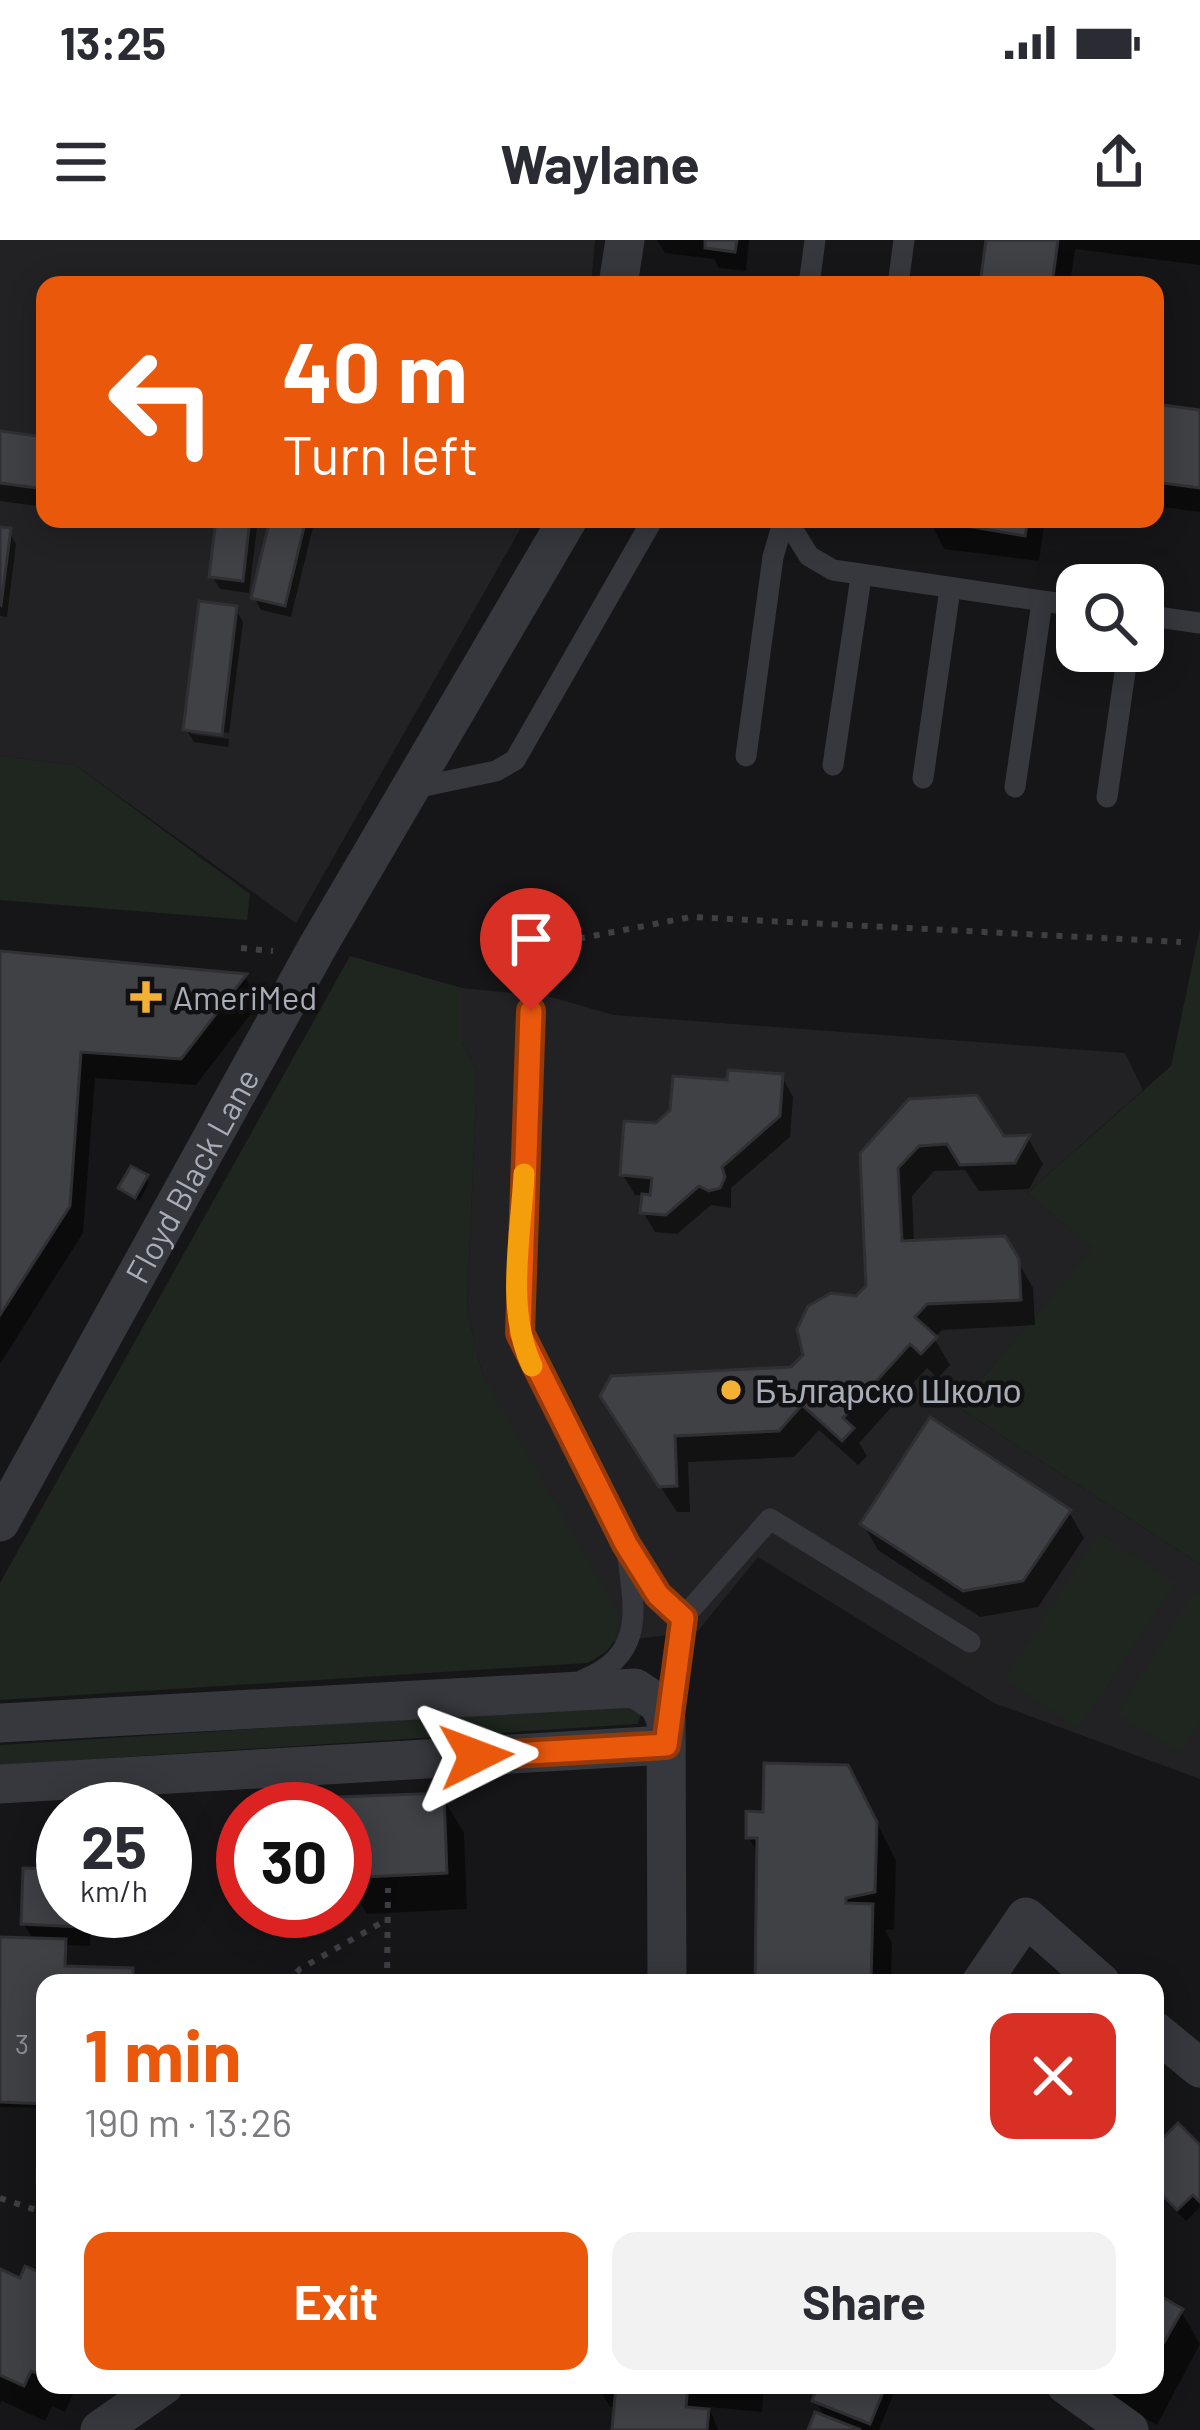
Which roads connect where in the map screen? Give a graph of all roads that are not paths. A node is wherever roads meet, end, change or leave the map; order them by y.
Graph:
1 (625, 240) edge
2 (815, 240) edge
3 (904, 240) edge
4 (619, 276) edge
5 (810, 276) edge
6 (899, 276) edge
7 (563, 528) edge
8 (648, 528) edge
9 (782, 528) edge
10 (791, 528) edge
11 (861, 577) junction
12 (950, 589) junction
13 (1042, 602) junction
14 (1056, 604) edge
15 (1164, 618) edge
16 (1200, 623) edge
17 (1125, 672) edge
18 (746, 756) dead end
19 (833, 765) dead end
20 (923, 778) dead end
21 (1015, 787) dead end
22 (410, 790) junction
23 (1107, 796) dead end
24 (531, 1011) road end
25 (0, 1522) edge
26 (626, 1544) junction
27 (683, 1618) junction
28 (970, 1642) dead end
29 (561, 1689) junction
30 (660, 1720) junction
31 (0, 1723) edge
32 (0, 1784) edge
33 (667, 1974) edge
34 (987, 1974) edge
35 (1091, 1974) edge
36 (1164, 2038) edge
37 (1200, 2068) edge
38 (151, 2394) edge
39 (1079, 2394) edge
40 (100, 2430) edge
41 (1129, 2430) edge

1 - 4 street
2 - 5 lane
3 - 6 lane
7 - 22 street, Floyd Black Lane
8 - 22 lane
9 - 18 lane
10 - 11 lane
11 - 12 lane
11 - 19 lane
12 - 13 lane
12 - 20 lane
13 - 14 lane
13 - 21 lane
15 - 16 lane
17 - 23 lane
22 - 25 street, Floyd Black Lane
24 - 26 lane
26 - 27 lane
26 - 29 lane
27 - 28 lane
27 - 30 lane
29 - 30 street
29 - 31 street
30 - 32 street
30 - 33 street
34 - 35 street
36 - 37 street
38 - 40 street
39 - 41 street

